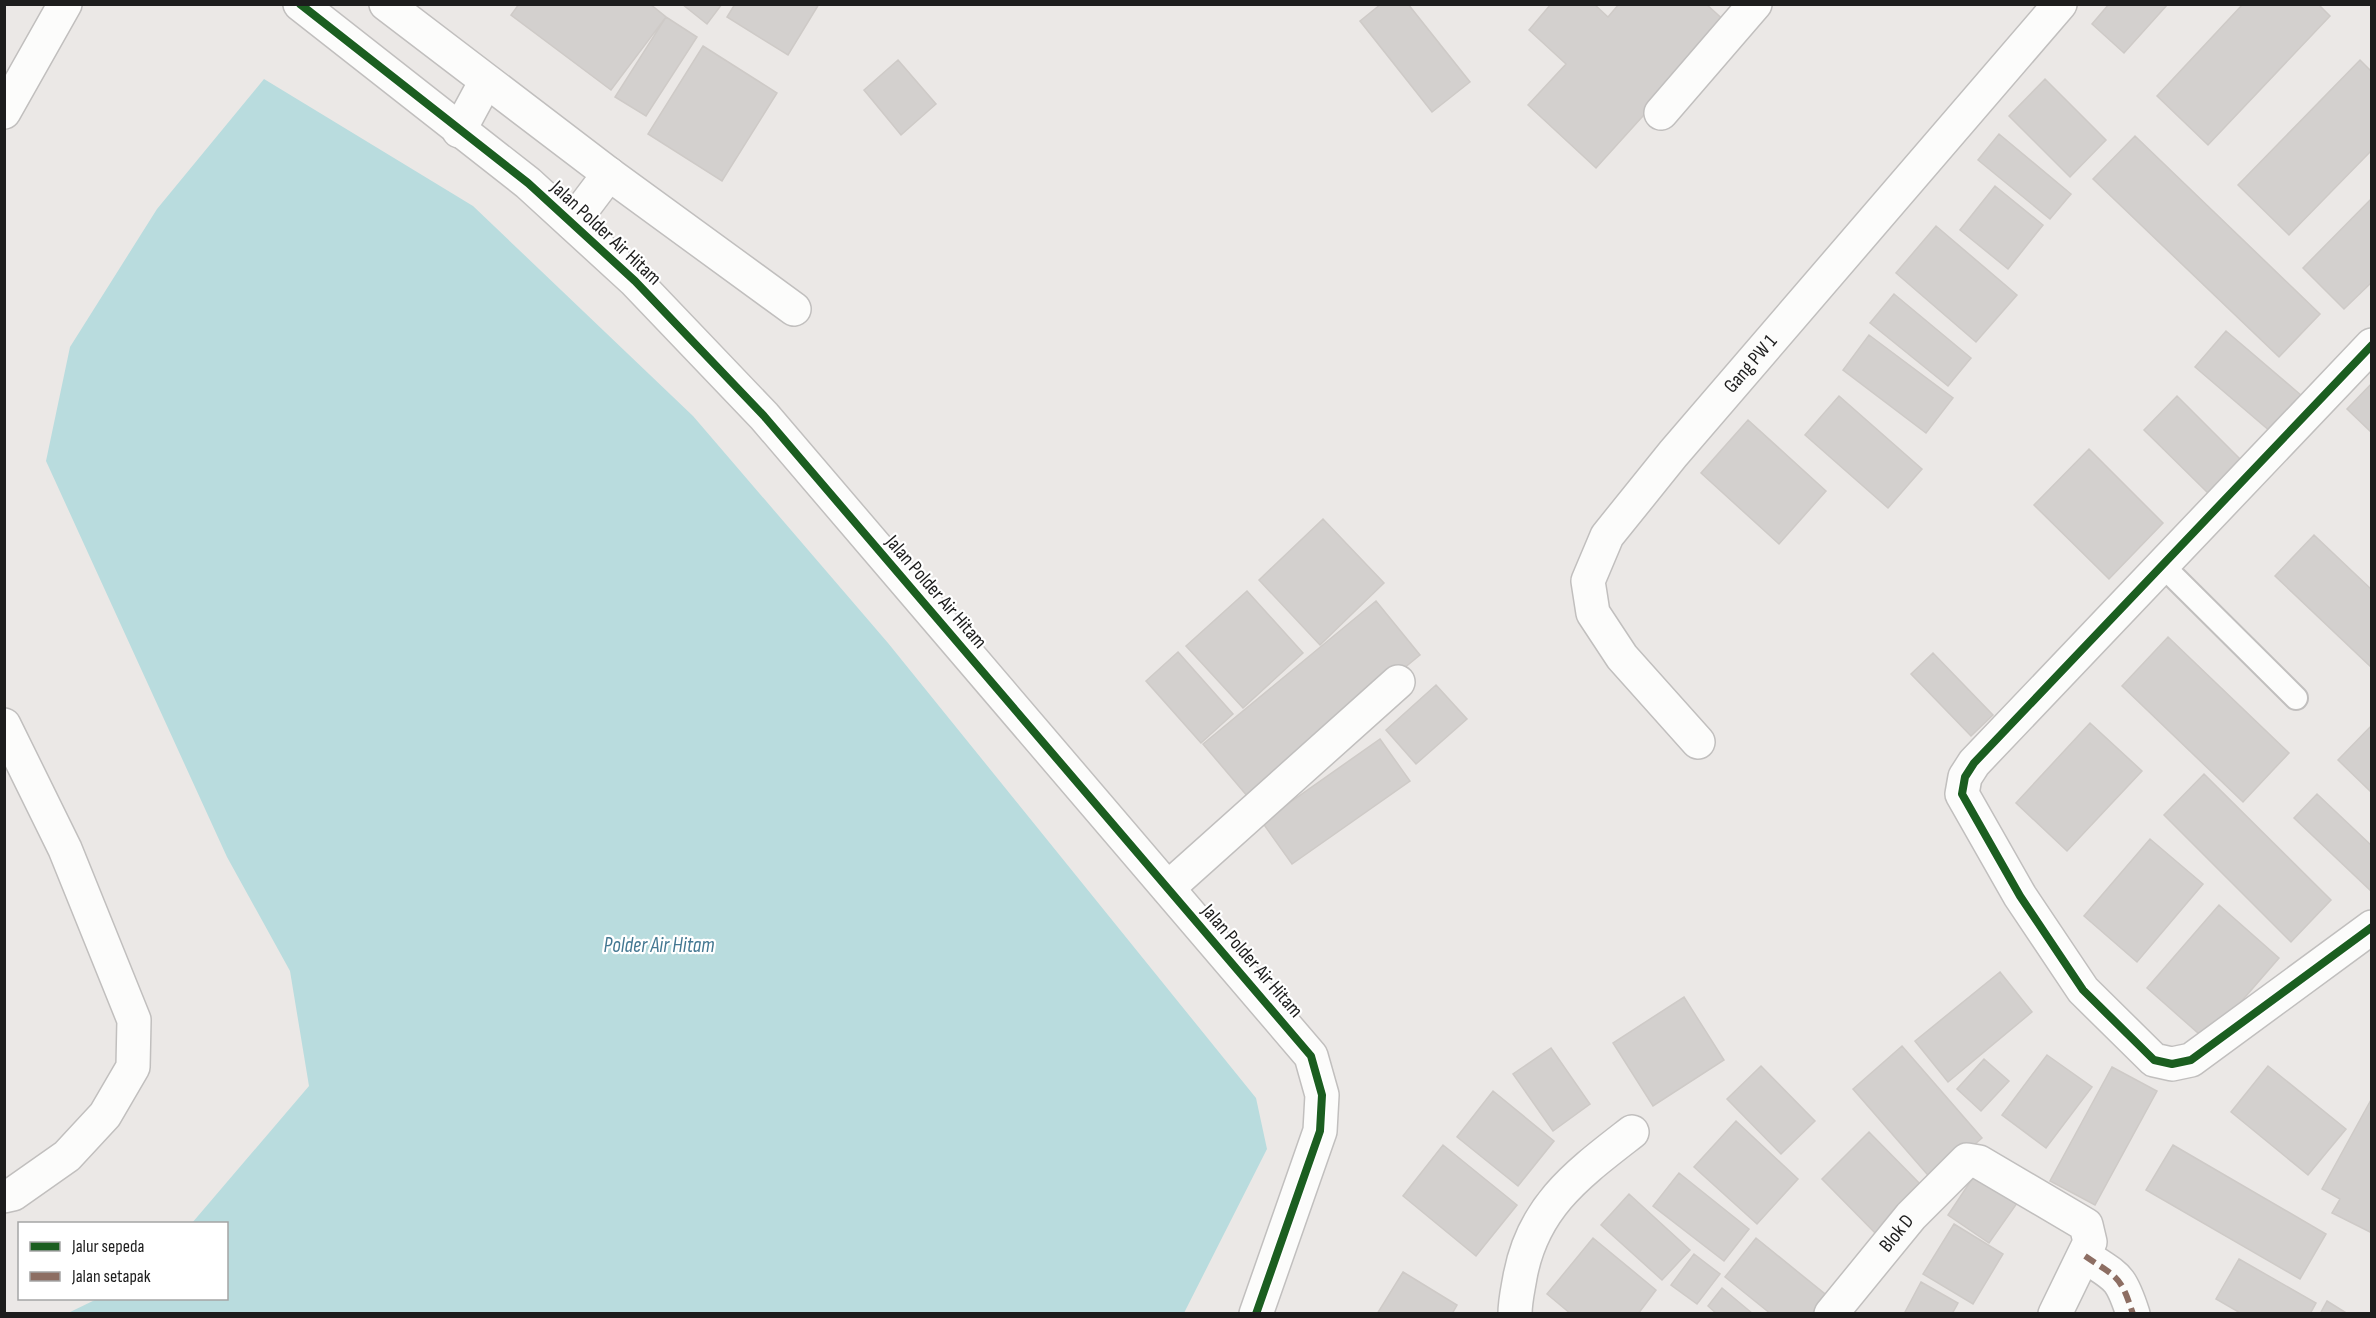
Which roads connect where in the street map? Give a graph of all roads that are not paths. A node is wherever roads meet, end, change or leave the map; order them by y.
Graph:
1 (65, 4) edge
2 (300, 4) edge
3 (386, 4) edge
4 (1755, 4) edge
5 (2060, 4) edge
6 (486, 81) junction
7 (4, 112) edge
8 (1661, 113) dead end
9 (459, 131) junction
10 (609, 174) junction
11 (572, 223) junction
12 (794, 309) dead end
13 (2372, 345) edge
14 (2162, 565) junction
15 (1398, 682) dead end
16 (2296, 698) dead end
17 (4, 725) edge
18 (1698, 742) dead end
19 (1168, 888) junction
20 (2372, 927) edge
21 (1632, 1132) dead end
22 (4, 1196) edge
23 (2085, 1256) junction
24 (1256, 1314) edge
25 (1515, 1314) edge
26 (1831, 1314) edge
27 (2055, 1314) edge
28 (2133, 1314) edge

1 - 7 street
2 - 9 street, Jalan Polder Air Hitam
3 - 6 street
4 - 8 street
5 - 18 street, Gang PW 1
6 - 9 street
6 - 10 street
9 - 11 street, Jalan Polder Air Hitam
10 - 11 street
10 - 12 street
11 - 19 street, Jalan Polder Air Hitam
13 - 14 street
14 - 16 lane
14 - 20 street
15 - 19 street
17 - 22 street
19 - 24 street, Jalan Polder Air Hitam
21 - 25 street
23 - 26 street, Blok D
23 - 27 street
23 - 28 street

